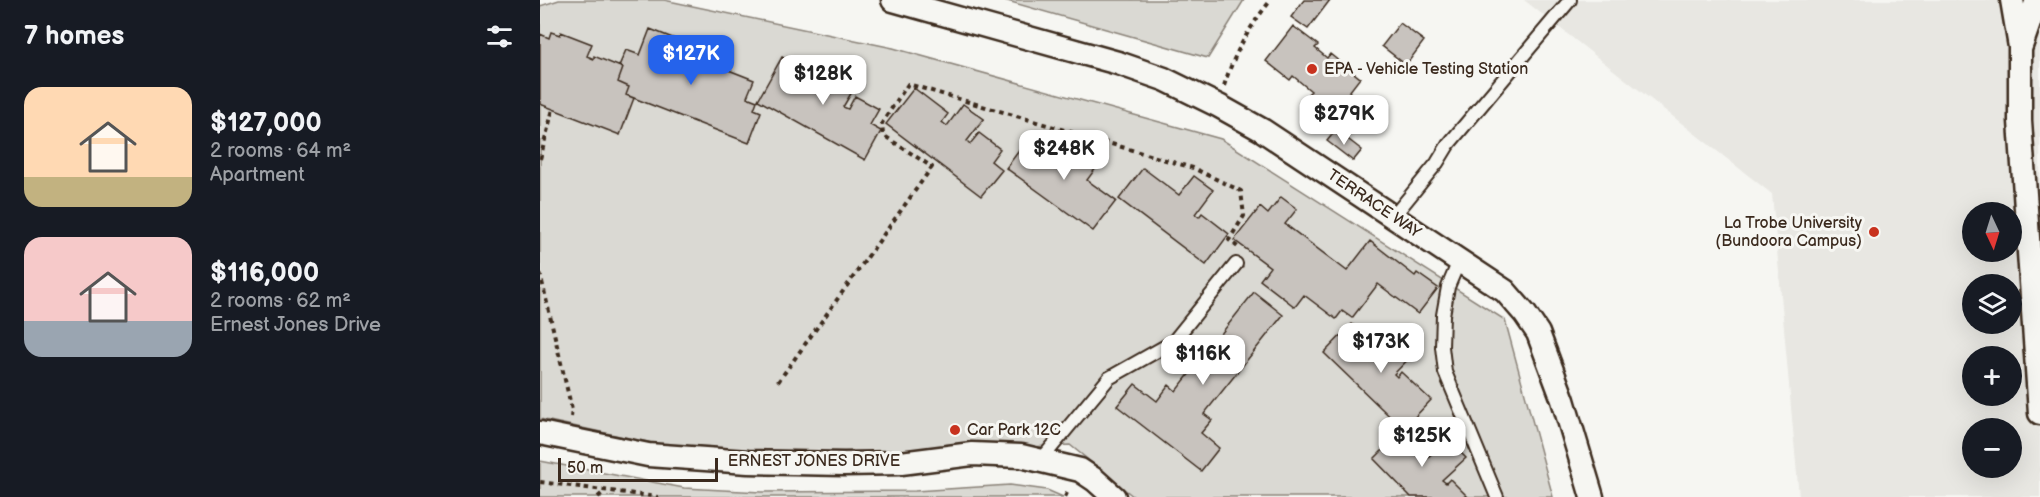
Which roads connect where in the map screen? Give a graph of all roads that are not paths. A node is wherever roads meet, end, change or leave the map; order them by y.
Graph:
1 (893, 0) edge
2 (1570, 0) edge
3 (2012, 0) edge
4 (2037, 0) edge
5 (2020, 49) junction
6 (1393, 217) junction
7 (1460, 261) junction
8 (1236, 264) road end
9 (2040, 412) edge
10 (540, 433) edge
11 (1041, 460) junction
12 (1114, 497) edge
13 (1497, 497) edge
14 (1592, 497) edge

1 - 6 street, TERRACE WAY
2 - 6 lane
3 - 5 street
4 - 5 street
5 - 9 street
6 - 7 street, TERRACE WAY
7 - 13 lane
7 - 14 street, TERRACE WAY
8 - 11 lane
10 - 11 street, ERNEST JONES DRIVE
11 - 12 street, ERNEST JONES DRIVE

